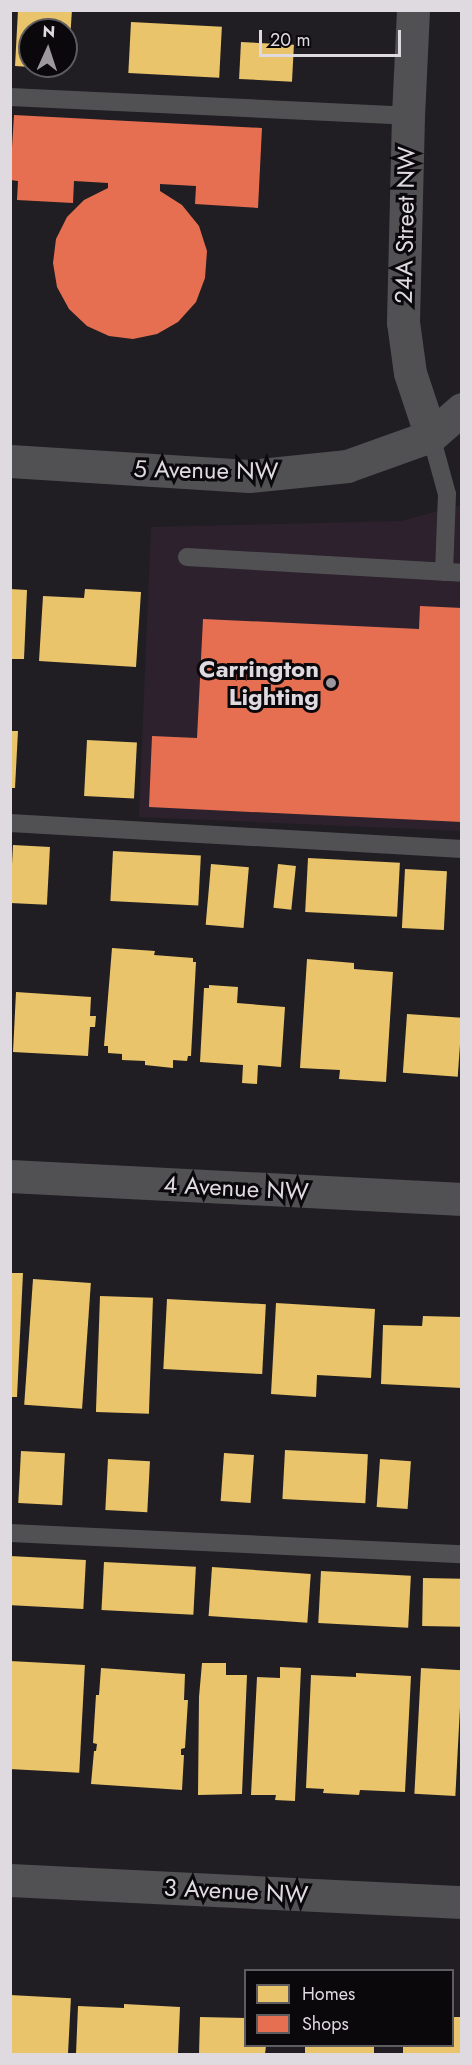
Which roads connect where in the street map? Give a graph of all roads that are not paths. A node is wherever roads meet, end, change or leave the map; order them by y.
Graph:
1 (413, 10) edge
2 (10, 97) edge
3 (408, 116) junction
4 (462, 409) edge
5 (446, 437) edge
6 (10, 462) edge
7 (187, 557) dead end
8 (453, 572) edge
9 (10, 823) edge
10 (462, 849) edge
11 (10, 1176) edge
12 (462, 1199) edge
13 (10, 1533) edge
14 (462, 1554) edge
15 (10, 1880) edge
16 (462, 1902) edge

1 - 3 street, 24A Street NW
2 - 3 lane
3 - 5 street, 24A Street NW
4 - 5 street, 5 Avenue NW
5 - 6 street, 5 Avenue NW
5 - 8 lane
7 - 8 lane
9 - 10 lane
11 - 12 street, 4 Avenue NW
13 - 14 lane
15 - 16 street, 3 Avenue NW

